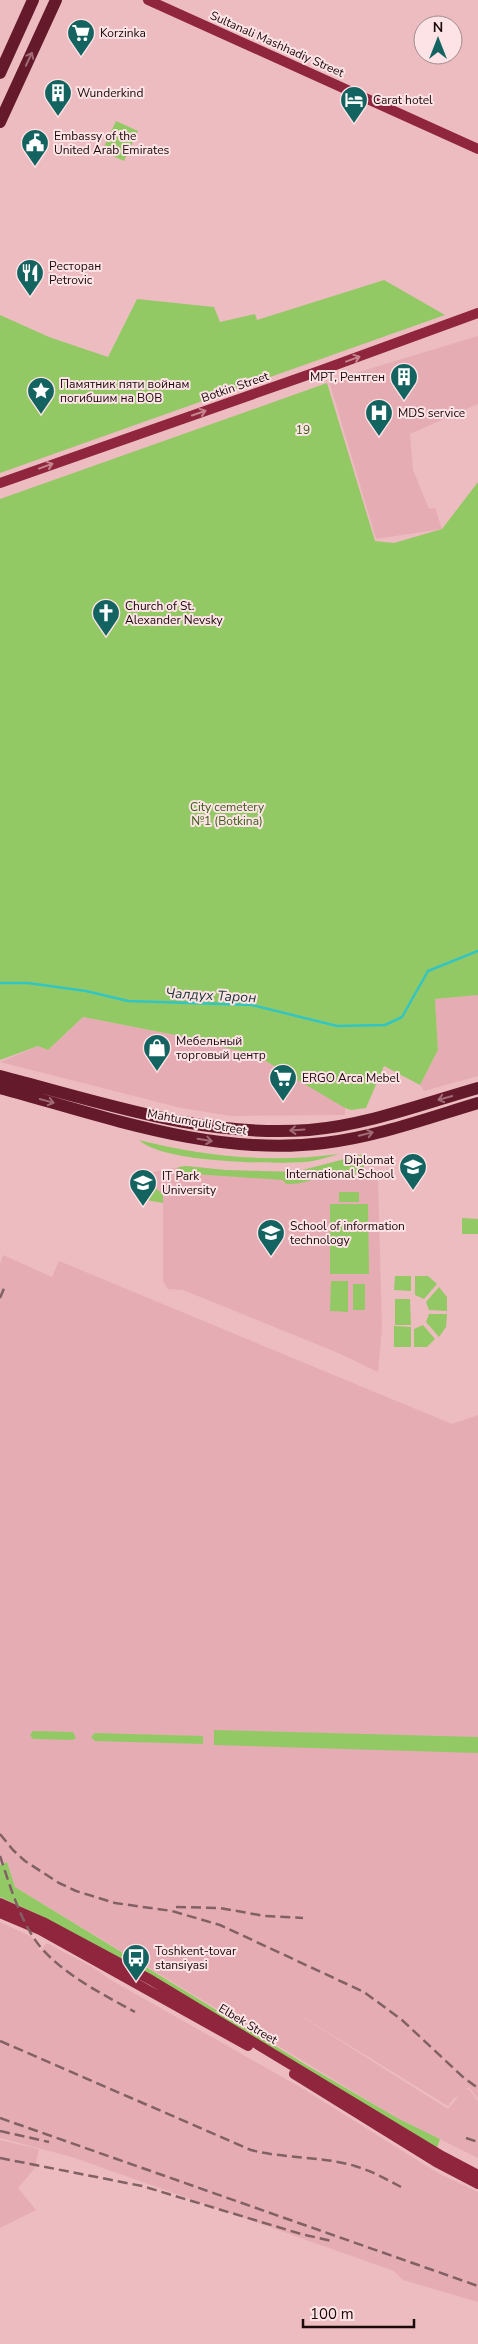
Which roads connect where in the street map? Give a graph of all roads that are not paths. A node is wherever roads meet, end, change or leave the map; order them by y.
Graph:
1 (33, 0) edge
2 (56, 0) edge
3 (148, 0) edge
4 (0, 73) edge
5 (0, 122) edge
6 (478, 149) edge
7 (478, 313) edge
8 (0, 483) edge
9 (0, 1076) edge
10 (0, 1088) edge
11 (478, 1088) edge
12 (478, 1103) edge
13 (0, 1903) edge
14 (0, 1913) edge
15 (478, 2175) edge
16 (478, 2184) edge

1 - 4 main road
5 -> 2 main road
3 - 6 main road, Sultаnali Mashhadiy Street
8 -> 7 main road, Botkin Street
11 -> 9 main road, Mahtumquli Street
10 -> 12 main road, Mahtumquli Street
13 - 15 main road, Elbek Street
14 - 16 main road, Elbek Street

